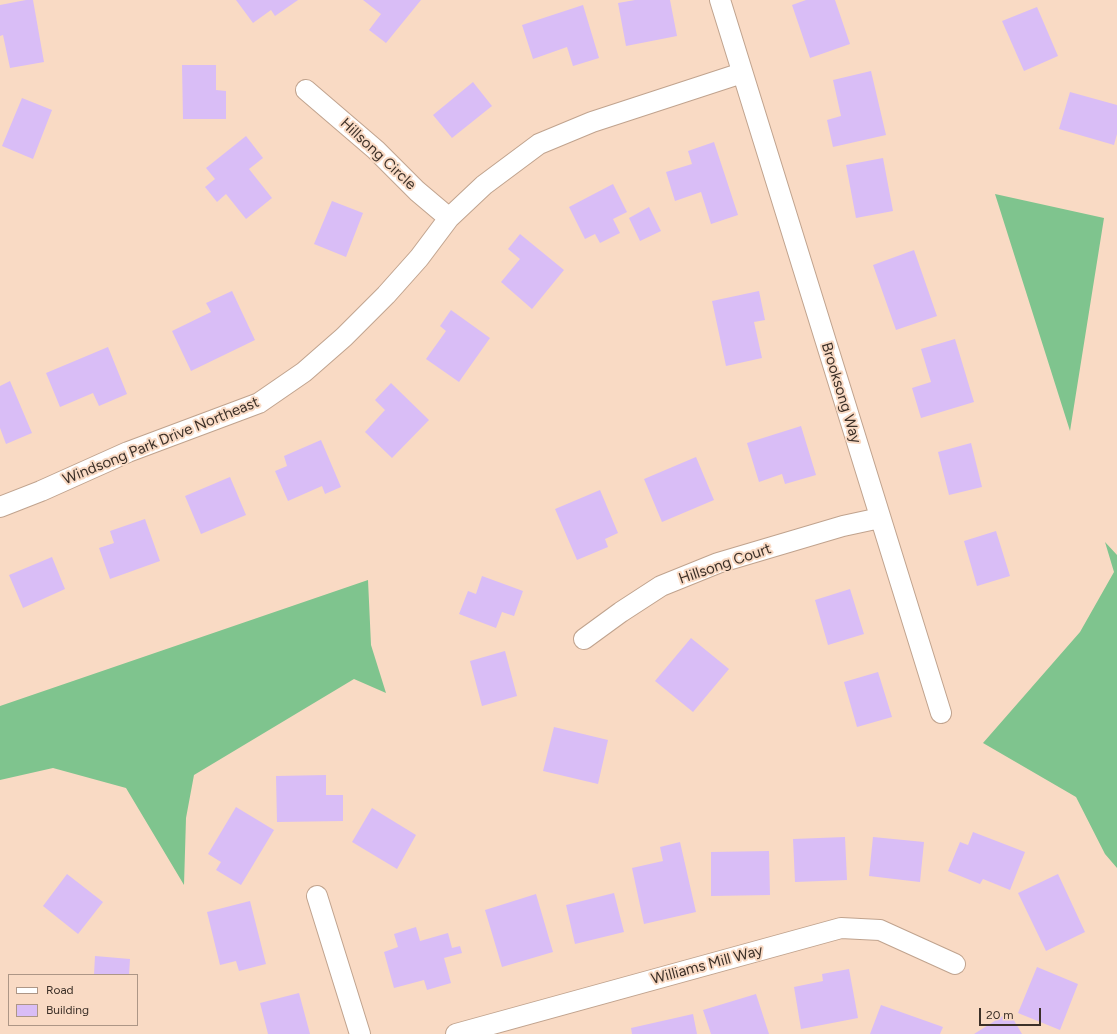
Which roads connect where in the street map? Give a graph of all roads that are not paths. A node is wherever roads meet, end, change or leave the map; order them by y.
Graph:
1 (720, 0) edge
2 (742, 73) junction
3 (306, 90) dead end
4 (449, 218) junction
5 (0, 507) edge
6 (880, 518) junction
7 (584, 639) dead end
8 (941, 713) dead end
9 (317, 896) dead end
10 (955, 964) dead end
11 (360, 1034) edge
12 (456, 1034) edge

1 - 2 street, Brooksong Way
2 - 4 street, Windsong Park Drive Northeast
2 - 6 street, Brooksong Way
3 - 4 street, Hillsong Circle
4 - 5 street, Windsong Park Drive Northeast
6 - 7 street, Hillsong Court
6 - 8 street, Brooksong Way
9 - 11 street
10 - 12 street, Williams Mill Way

